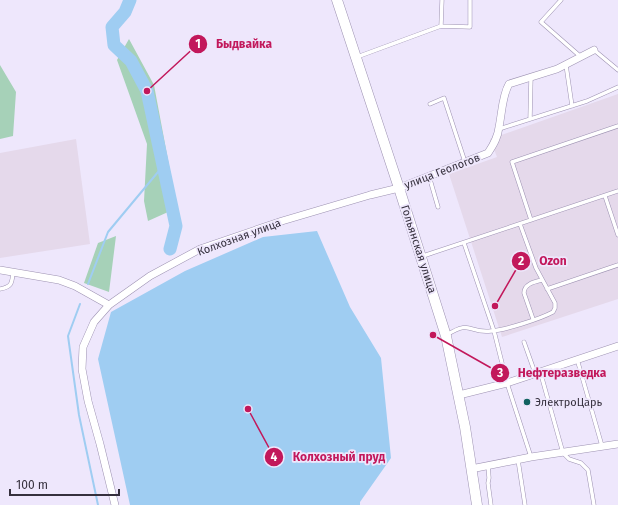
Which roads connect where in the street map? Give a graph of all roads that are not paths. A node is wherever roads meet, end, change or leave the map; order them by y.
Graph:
1 (337, 0) edge
2 (442, 0) edge
3 (470, 0) edge
4 (561, 0) edge
5 (440, 26) junction
6 (594, 50) joint
7 (356, 57) junction
8 (581, 57) junction
9 (566, 65) junction
10 (618, 70) edge
11 (531, 78) junction
12 (618, 87) edge
13 (430, 104) dead end
14 (572, 106) junction
15 (530, 119) junction
16 (618, 126) edge
17 (499, 128) junction
18 (466, 162) junction
19 (429, 176) junction
20 (399, 188) junction
21 (618, 191) edge
22 (604, 196) junction
23 (438, 207) dead end
24 (531, 220) junction
25 (520, 224) junction
26 (618, 235) edge
27 (464, 243) junction
28 (422, 257) junction
29 (618, 265) edge
30 (0, 270) edge
31 (13, 273) junction
32 (542, 280) junction
33 (0, 289) edge
34 (547, 289) junction
35 (109, 304) junction
36 (533, 319) junction
37 (494, 331) junction
38 (446, 336) junction
39 (524, 342) dead end
40 (618, 346) edge
41 (577, 359) junction
42 (538, 372) junction
43 (507, 383) junction
44 (459, 395) junction
45 (618, 444) edge
46 (602, 446) junction
47 (563, 453) junction
48 (531, 457) junction
49 (518, 460) junction
50 (488, 466) junction
51 (471, 469) junction
52 (115, 505) edge
53 (477, 505) edge
54 (491, 505) edge
55 (525, 505) edge
56 (594, 505) edge

1 - 7 main road, Гольянская улица
2 - 5 lane
3 - 5 lane
4 - 8 lane
5 - 7 lane
6 - 8 street, улица Геологов
6 - 10 lane
7 - 20 main road, Гольянская улица
8 - 9 street, улица Геологов
9 - 11 street, улица Геологов
9 - 14 lane
11 - 15 lane
11 - 17 street, улица Геологов
12 - 14 lane
13 - 18 lane
14 - 15 lane
15 - 17 lane
16 - 24 lane
17 - 18 street, улица Геологов
18 - 19 street, улица Геологов
19 - 20 street, улица Геологов
19 - 23 lane
20 - 28 main road, Гольянская улица
20 - 35 street, Колхозная улица
21 - 22 lane
22 - 24 lane
22 - 26 lane
24 - 25 lane
25 - 27 lane
25 - 32 lane
27 - 28 lane
27 - 37 lane
28 - 38 main road, Гольянская улица
29 - 34 lane
30 - 31 street
31 - 33 lane
31 - 35 street
32 - 34 lane
32 - 36 lane
34 - 36 lane
35 - 52 street, Колхозная улица
36 - 37 lane
37 - 38 lane
37 - 43 lane
38 - 44 main road, Гольянская улица
39 - 42 lane
40 - 41 street
41 - 42 street
41 - 46 lane
42 - 43 street
42 - 47 lane
43 - 44 street
43 - 48 lane
44 - 51 main road, Гольянская улица
45 - 46 street
46 - 47 street
47 - 48 street
47 - 56 lane
48 - 49 street
49 - 50 street
49 - 55 lane
50 - 51 street
50 - 54 lane
51 - 53 main road, Гольянская улица

